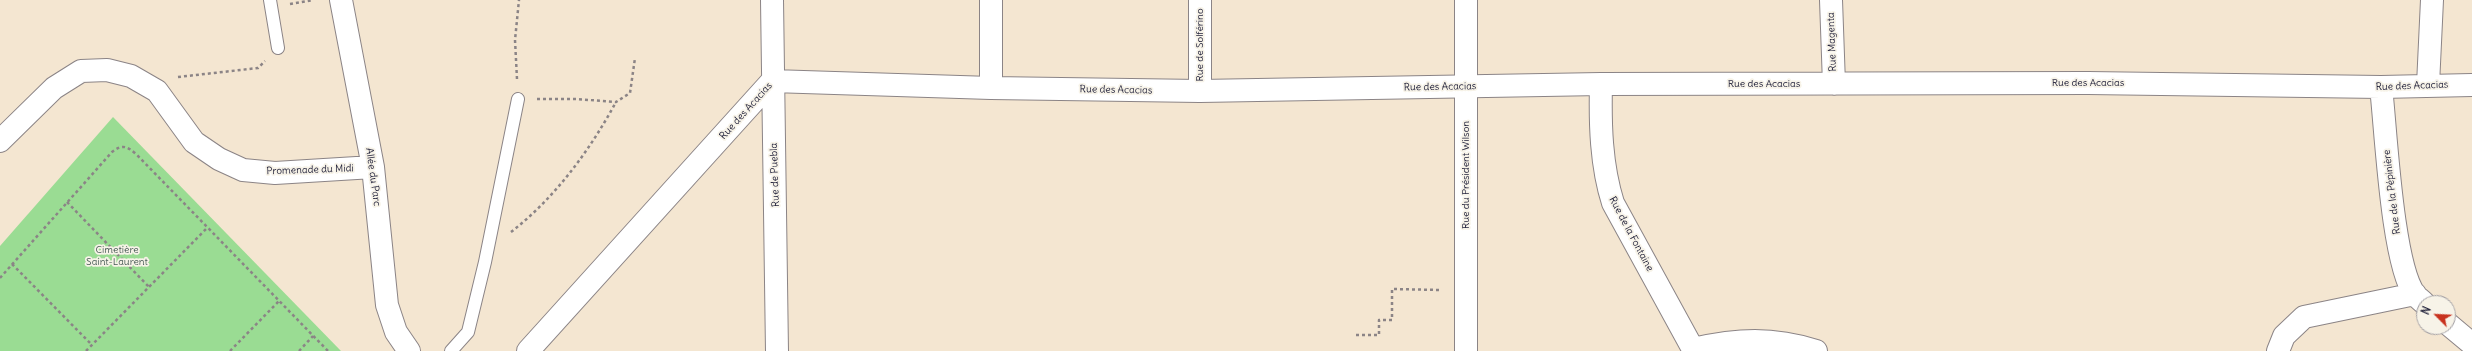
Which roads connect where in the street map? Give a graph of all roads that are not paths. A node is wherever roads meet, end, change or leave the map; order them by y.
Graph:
1 (270, 0) edge
2 (341, 0) edge
3 (772, 0) edge
4 (991, 0) edge
5 (1200, 0) edge
6 (1466, 0) edge
7 (1831, 0) edge
8 (2432, 0) edge
9 (278, 48) road end
10 (772, 81) junction
11 (1601, 84) junction
12 (1834, 84) junction
13 (2428, 85) junction
14 (2472, 85) edge
15 (1465, 87) junction
16 (991, 88) junction
17 (2381, 88) junction
18 (1200, 91) junction
19 (518, 99) road end
20 (0, 141) edge
21 (373, 166) junction
22 (2418, 295) edge
23 (2416, 300) edge
24 (2456, 331) edge
25 (2472, 344) edge
26 (1694, 350) edge
27 (409, 351) edge
28 (451, 351) edge
29 (528, 351) edge
30 (777, 351) edge
31 (1466, 351) edge
32 (1816, 351) edge
33 (2278, 351) edge

1 - 9 lane
2 - 21 street, Allée du Parc
3 - 10 street, Rue de Puebla
4 - 16 street
5 - 18 street, Rue de Solférino
6 - 15 street, Rue du Président Wilson
7 - 12 street, Rue Magenta
8 - 13 street
10 - 16 street, Rue des Acacias
10 - 29 street, Rue des Acacias
10 - 30 street, Rue de Puebla
11 - 12 street, Rue des Acacias
11 - 15 street, Rue des Acacias
11 - 26 street, Rue de la Fontaine
12 - 17 street, Rue des Acacias
13 - 14 street, Rue des Acacias
13 - 17 street, Rue des Acacias
15 - 18 street, Rue des Acacias
15 - 31 street, Rue du Président Wilson
16 - 18 street, Rue des Acacias
17 - 22 street, Rue de la Pépinière
19 - 28 lane
20 - 21 street, Promenade du Midi
21 - 27 street, Allée du Parc
23 - 33 street, Rue de la Pépinière
24 - 25 street
26 - 32 street

